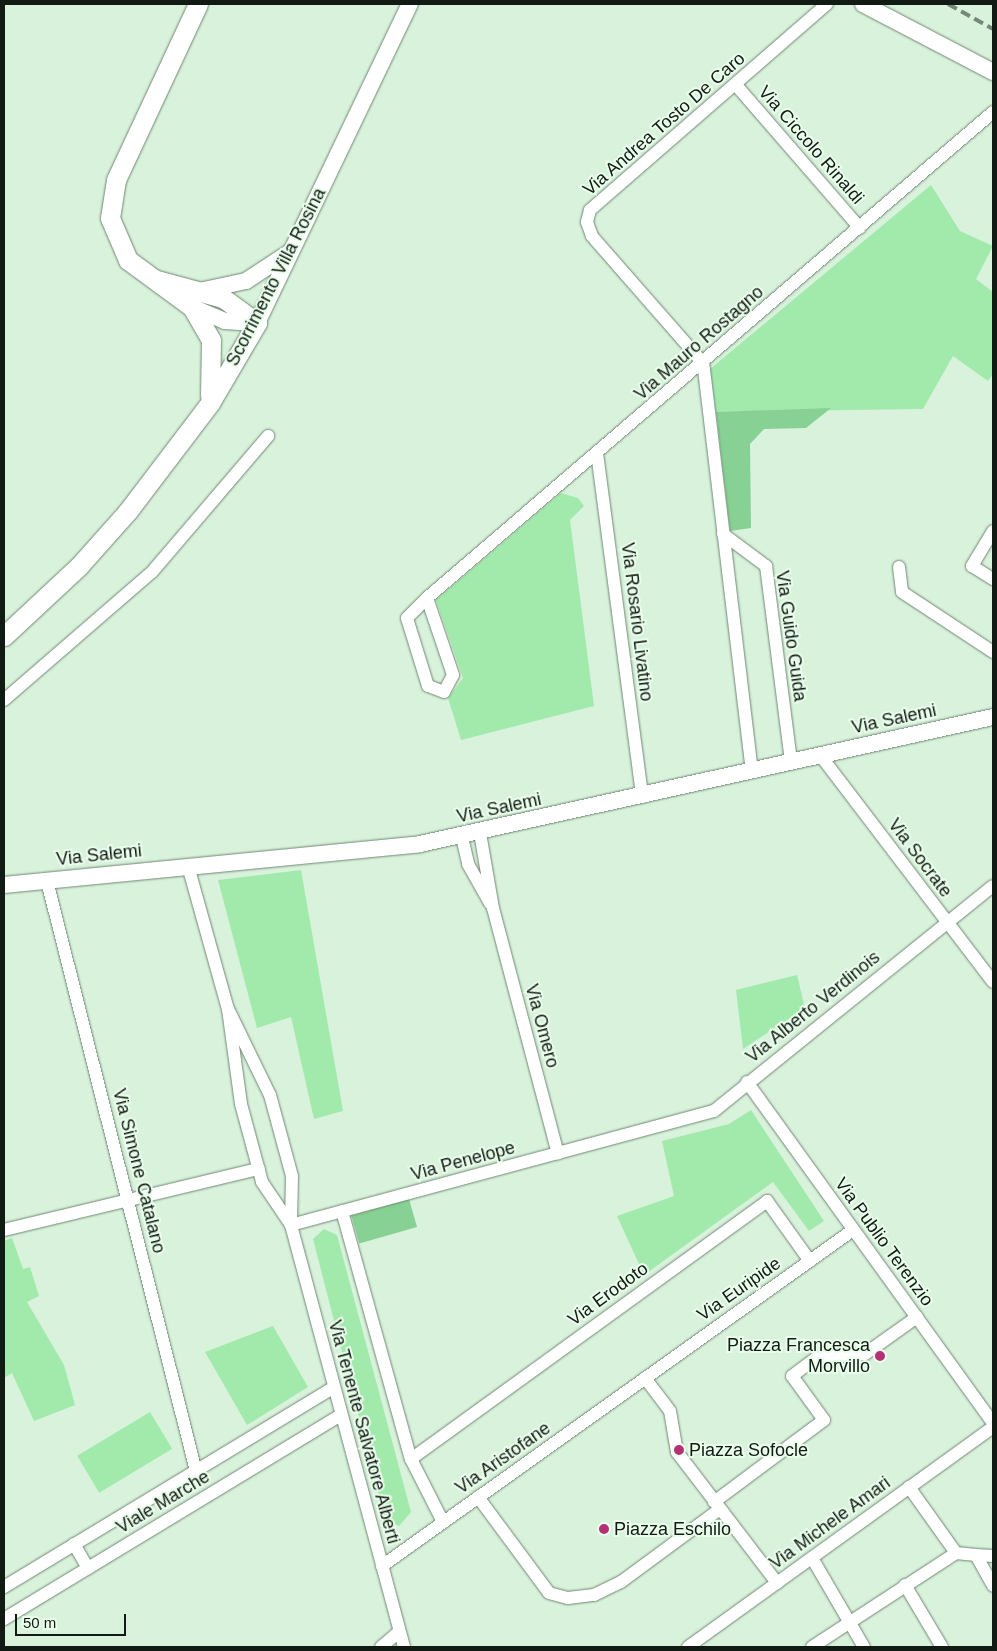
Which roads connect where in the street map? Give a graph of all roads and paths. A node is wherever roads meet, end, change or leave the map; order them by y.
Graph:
1 (198, 4) edge
2 (204, 4) edge
3 (410, 4) edge
4 (827, 4) edge
5 (863, 4) edge
6 (190, 26) junction
7 (993, 72) edge
8 (736, 84) junction
9 (993, 112) edge
10 (860, 228) junction
11 (292, 251) junction
12 (196, 299) junction
13 (257, 323) junction
14 (703, 363) junction
15 (210, 403) junction
16 (268, 436) dead end
17 (598, 453) junction
18 (993, 531) edge
19 (723, 534) junction
20 (899, 567) dead end
21 (993, 579) edge
22 (427, 598) junction
23 (4, 636) edge
24 (993, 652) edge
25 (4, 700) edge
26 (991, 715) edge
27 (820, 755) junction
28 (790, 762) junction
29 (752, 772) junction
30 (642, 796) junction
31 (480, 833) junction
32 (462, 837) junction
33 (188, 866) junction
34 (47, 880) junction
35 (5, 882) edge
36 (993, 886) edge
37 (493, 908) junction
38 (947, 923) junction
39 (993, 982) edge
40 (228, 1009) junction
41 (747, 1082) junction
42 (644, 1131) joint
43 (558, 1154) junction
44 (259, 1169) junction
45 (128, 1201) junction
46 (342, 1211) junction
47 (291, 1225) junction
48 (4, 1230) edge
49 (853, 1230) junction
50 (810, 1260) junction
51 (917, 1317) junction
52 (645, 1378) junction
53 (334, 1387) junction
54 (341, 1415) junction
55 (993, 1423) edge
56 (993, 1427) edge
57 (411, 1459) junction
58 (196, 1471) junction
59 (910, 1487) junction
60 (478, 1497) junction
61 (717, 1505) junction
62 (443, 1522) junction
63 (74, 1544) junction
64 (956, 1553) junction
65 (976, 1555) junction
66 (993, 1556) edge
67 (812, 1558) junction
68 (382, 1566) junction
69 (88, 1568) junction
70 (777, 1583) junction
71 (905, 1585) junction
72 (993, 1586) edge
73 (4, 1587) edge
74 (4, 1619) edge
75 (849, 1621) junction
76 (399, 1632) junction
77 (381, 1647) edge
78 (404, 1647) edge
79 (688, 1647) edge
80 (812, 1647) edge
81 (864, 1647) edge
82 (942, 1647) edge

1 - 6 main road
2 - 6 main road
3 - 11 street, Scorrimento Villa Rosina
4 - 8 street, Via Andrea Tosto De Caro
5 - 7 street
6 - 12 main road
8 - 10 street, Via Ciccolo Rinaldi
8 - 14 street, Via Andrea Tosto De Caro
9 - 10 street, Via Mauro Rostagno
10 - 14 street, Via Mauro Rostagno
11 - 12 street
11 - 13 street, Scorrimento Villa Rosina
12 - 13 main road
12 - 15 main road
13 - 15 main road, Scorrimento Villa Rosina
14 - 17 street, Via Mauro Rostagno
14 - 19 street
15 - 23 main road, Scorrimento Villa Rosina
16 - 25 street
17 - 22 street, Via Mauro Rostagno
17 - 30 street, Via Rosario Livatino
18 - 21 street
19 - 28 street, Via Guido Guida
19 - 29 street
20 - 24 street
22 - 22 street, Via Mauro Rostagno
26 - 27 street, Via Salemi
27 - 28 street, Via Salemi
27 - 38 street, Via Socrate
28 - 29 street, Via Salemi
29 - 30 street, Via Salemi
30 - 31 street, Via Salemi
31 - 32 street, Via Salemi
31 - 37 street
32 - 33 street, Via Salemi
32 - 37 street
33 - 34 street, Via Salemi
33 - 40 street, Via Tenente Salvatore Alberti
34 - 35 street, Via Salemi
34 - 45 street, Via Simone Catalano
36 - 38 street, Via Alberto Verdinois
37 - 43 street, Via Omero
38 - 39 street, Via Socrate
38 - 41 street, Via Alberto Verdinois
40 - 44 street, Via Tenente Salvatore Alberti
40 - 47 street, Via Tenente Salvatore Alberti
41 - 42 street, Via Alberto Verdinois
41 - 49 street, Via Publio Terenzio
42 - 43 street, Via Penelope
43 - 46 street, Via Penelope
44 - 45 street
44 - 47 street, Via Tenente Salvatore Alberti
45 - 48 street
45 - 58 street, Via Simone Catalano
46 - 47 street, Via Penelope
46 - 57 street, Via Tenente Salvatore Alberti
47 - 53 street, Via Tenente Salvatore Alberti
49 - 50 street, Via Euripide
49 - 51 street, Via Publio Terenzio
50 - 52 street, Via Euripide
50 - 57 street, Via Erodoto
51 - 55 street, Via Publio Terenzio
51 - 61 street
52 - 60 street, Via Aristofane
52 - 61 street
53 - 54 street, Via Tenente Salvatore Alberti
53 - 58 street, Viale Marche
54 - 68 street, Via Tenente Salvatore Alberti
54 - 69 street, Viale Marche
56 - 59 street, Via Michele Amari
57 - 62 street, Via Tenente Salvatore Alberti
58 - 63 street, Viale Marche
59 - 64 street
59 - 67 street, Via Michele Amari
60 - 61 street
60 - 62 street, Via Aristofane
61 - 70 street
62 - 68 street, Via Aristofane
63 - 69 street
63 - 73 street, Viale Marche
64 - 65 street
64 - 71 street
65 - 66 street
65 - 72 street
67 - 70 street, Via Michele Amari
67 - 75 street
68 - 76 street, Via Tenente Salvatore Alberti
69 - 74 street, Viale Marche
70 - 79 street, Via Michele Amari
71 - 75 street
71 - 82 street
75 - 80 street
75 - 81 street
76 - 77 street
76 - 78 street, Via Tenente Salvatore Alberti

